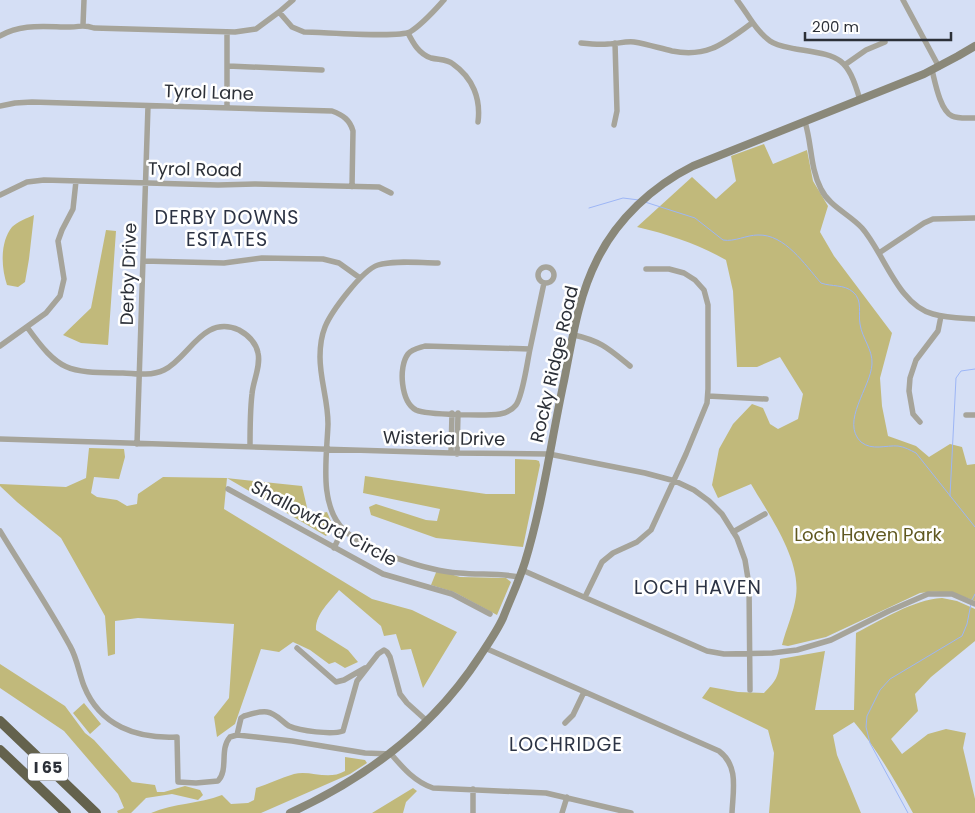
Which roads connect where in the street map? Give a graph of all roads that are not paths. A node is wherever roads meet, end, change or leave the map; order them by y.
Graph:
1 (84, 0) edge
2 (293, 0) edge
3 (444, 0) edge
4 (736, 0) edge
5 (903, 0) edge
6 (279, 12) junction
7 (752, 23) junction
8 (83, 25) junction
9 (228, 32) junction
10 (408, 33) junction
11 (0, 36) edge
12 (885, 42) dead end
13 (581, 43) dead end
14 (615, 43) junction
15 (975, 46) edge
16 (846, 64) junction
17 (228, 66) junction
18 (936, 68) junction
19 (322, 70) dead end
20 (860, 100) junction
21 (0, 106) edge
22 (148, 106) junction
23 (227, 108) junction
24 (975, 118) edge
25 (478, 122) dead end
26 (805, 122) junction
27 (614, 125) dead end
28 (76, 181) junction
29 (146, 183) junction
30 (352, 186) junction
31 (391, 193) dead end
32 (0, 195) edge
33 (975, 218) edge
34 (879, 253) junction
35 (143, 261) junction
36 (438, 263) dead end
37 (646, 269) dead end
38 (360, 278) junction
39 (544, 283) dead end
40 (941, 316) junction
41 (975, 319) edge
42 (27, 327) junction
43 (574, 335) junction
44 (1, 344) edge
45 (530, 350) junction
46 (630, 366) dead end
47 (140, 374) junction
48 (708, 396) junction
49 (766, 399) dead end
50 (455, 413) junction
51 (966, 416) dead end
52 (975, 416) edge
53 (920, 422) dead end
54 (0, 439) edge
55 (137, 444) junction
56 (250, 447) junction
57 (327, 449) junction
58 (454, 454) junction
59 (549, 454) junction
60 (675, 481) junction
61 (228, 489) dead end
62 (765, 514) dead end
63 (343, 529) junction
64 (0, 531) edge
65 (733, 532) junction
66 (334, 548) junction
67 (521, 574) junction
68 (585, 597) junction
69 (975, 604) edge
70 (490, 614) dead end
71 (296, 648) dead end
72 (485, 648) junction
73 (749, 653) junction
74 (369, 666) junction
75 (750, 690) dead end
76 (584, 692) junction
77 (0, 721) edge
78 (427, 722) junction
79 (565, 723) dead end
80 (237, 735) junction
81 (0, 750) edge
82 (391, 754) junction
83 (472, 789) junction
84 (567, 797) junction
85 (66, 813) edge
86 (96, 813) edge
87 (290, 813) edge
88 (473, 813) edge
89 (562, 813) edge
90 (631, 813) edge
91 (732, 813) edge

1 - 8 street
2 - 6 street
3 - 10 street
4 - 7 street
5 - 18 street
6 - 9 street
6 - 10 street
7 - 14 street
7 - 16 street
8 - 9 street
8 - 11 street
9 - 17 street
10 - 25 street
12 - 16 street
13 - 14 street
14 - 27 street
15 - 18 main road, Rocky Ridge Road
16 - 20 street
17 - 19 street
17 - 23 street
18 - 20 main road, Rocky Ridge Road
18 - 24 street
20 - 26 main road, Rocky Ridge Road
21 - 22 street, Tyrol Lane
22 - 23 street, Tyrol Lane
22 - 29 street, Derby Drive
23 - 30 street, Tyrol Lane
26 - 34 street
26 - 43 main road, Rocky Ridge Road
28 - 29 street, Tyrol Road
28 - 32 street, Tyrol Road
28 - 42 street
29 - 30 street, Tyrol Road
29 - 35 street, Derby Drive
30 - 31 street, Tyrol Road
33 - 34 street
34 - 40 street
35 - 38 street
35 - 47 street, Derby Drive
36 - 38 street
37 - 48 street
38 - 57 street
39 - 45 street
40 - 41 street
40 - 53 street
42 - 44 street
42 - 47 street
43 - 46 street
43 - 59 main road, Rocky Ridge Road
45 - 50 street
45 - 50 street
47 - 55 street, Derby Drive
47 - 56 street
48 - 49 street
48 - 60 street
50 - 58 street
51 - 52 street
54 - 55 street, Wisteria Drive
55 - 56 street, Wisteria Drive
56 - 57 street, Wisteria Drive
57 - 58 street, Wisteria Drive
57 - 63 street
58 - 59 street, Wisteria Drive
59 - 60 street, Wisteria Drive
59 - 67 main road, Rocky Ridge Road
60 - 65 street, Wisteria Drive
60 - 68 street
61 - 66 street, Shallowford Circle
62 - 65 street
63 - 66 street
63 - 67 street
64 - 80 street
65 - 73 street, Wisteria Drive
66 - 70 street, Shallowford Circle
67 - 68 street
67 - 72 main road, Rocky Ridge Road
68 - 73 street
69 - 73 street
71 - 74 street
72 - 76 street
72 - 78 main road, Rocky Ridge Road
73 - 75 street, Wisteria Drive
74 - 78 street
74 - 80 street
76 - 79 street
76 - 91 street
77 - 86 highway, I 65
78 - 82 main road, Rocky Ridge Road
80 - 82 street
81 - 85 highway, I 65
82 - 83 street
82 - 87 main road, Rocky Ridge Road
83 - 84 street
83 - 88 street
84 - 89 street
84 - 90 street

